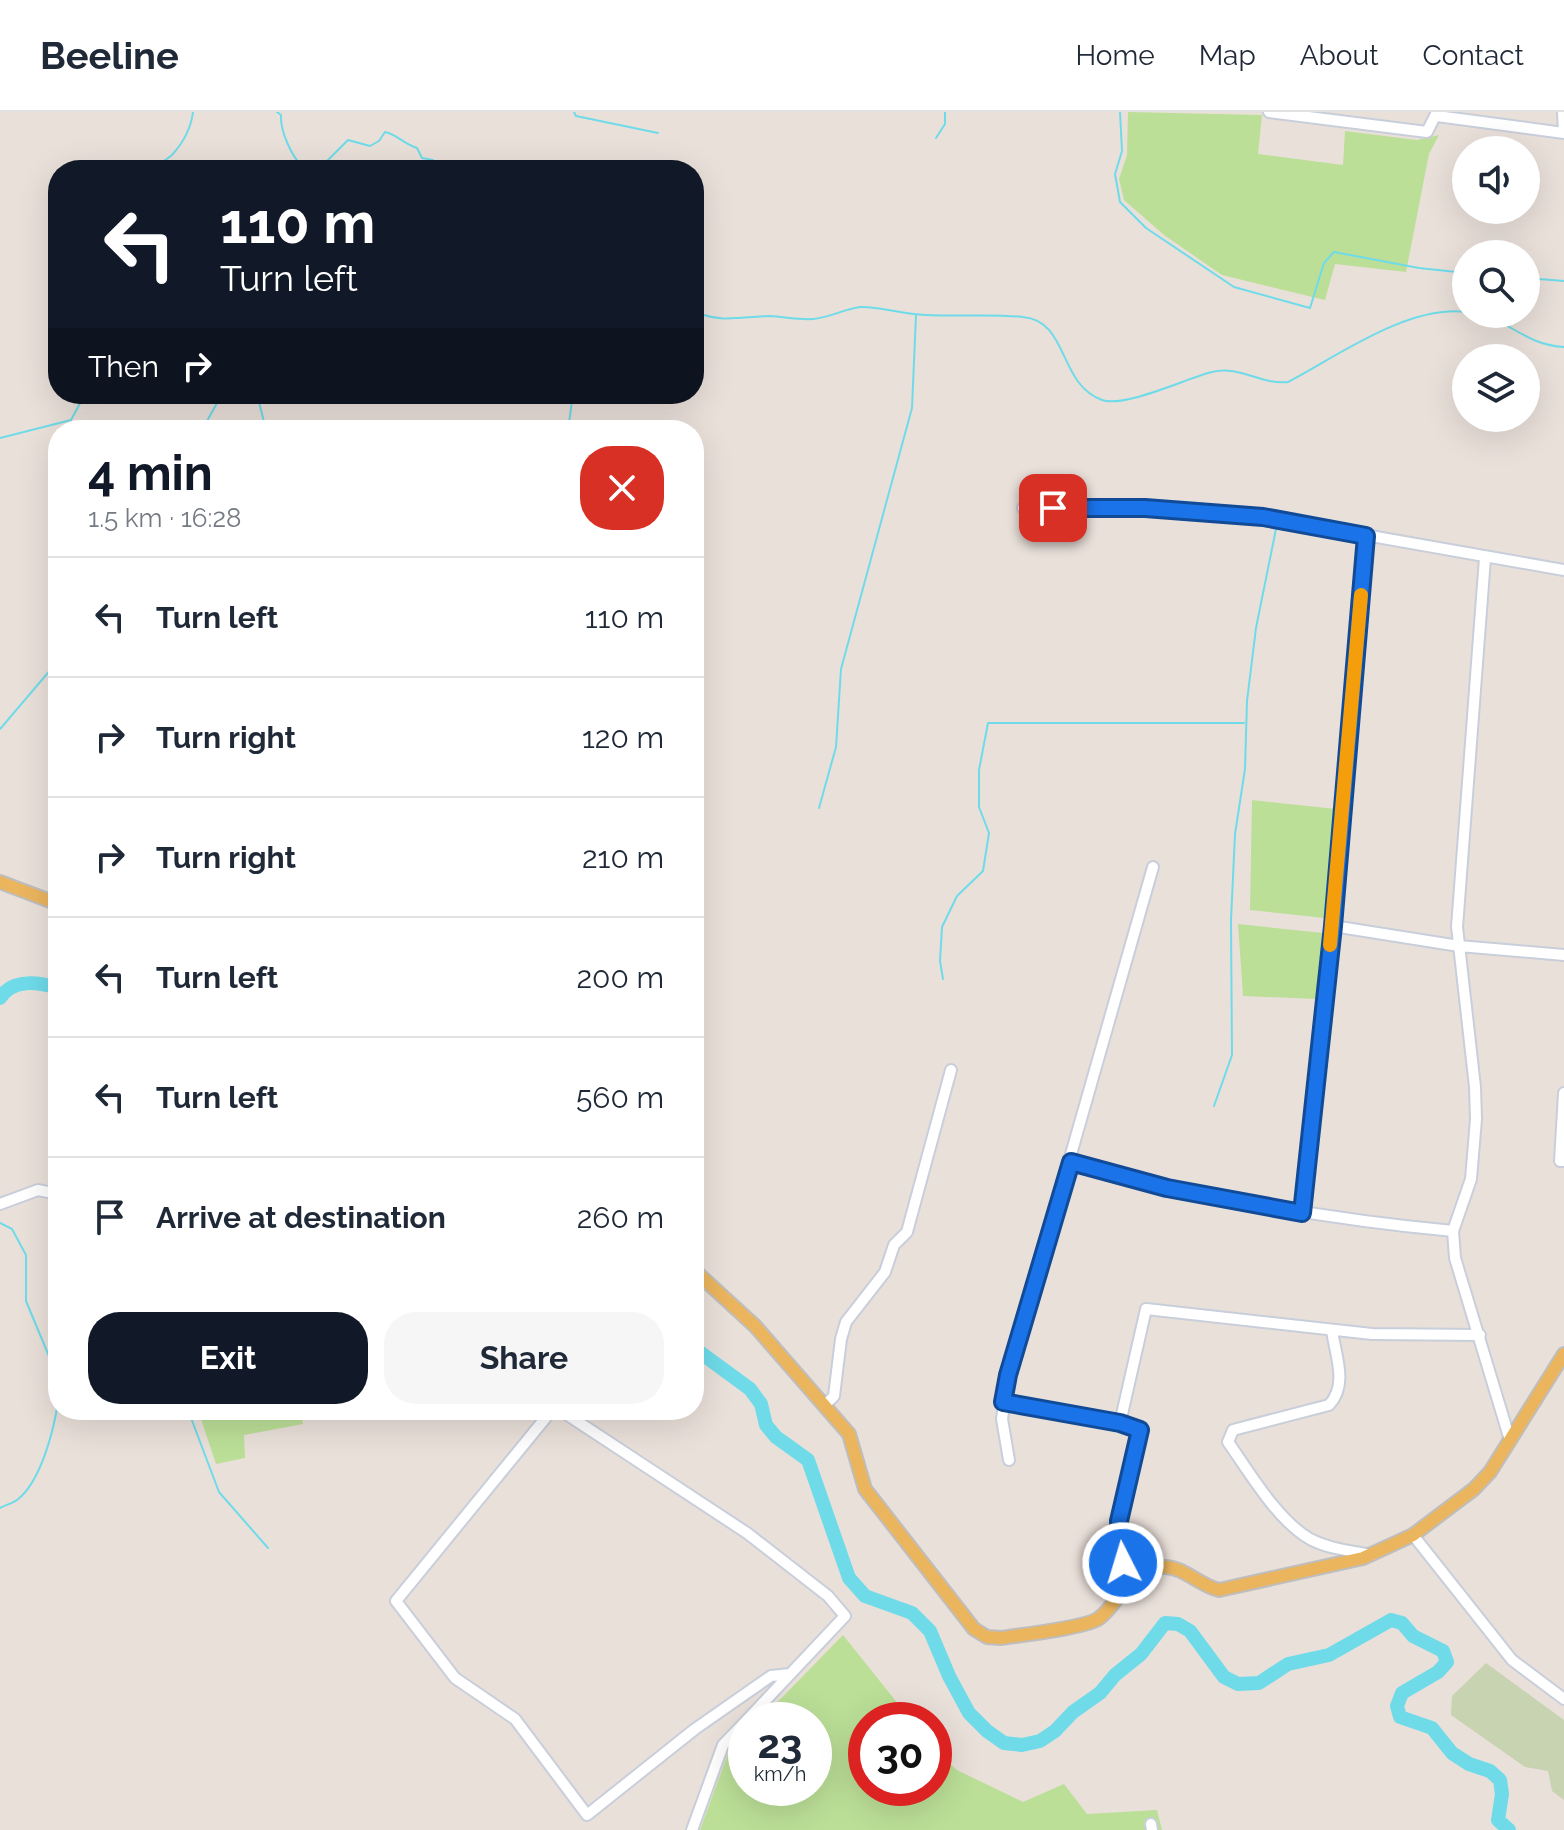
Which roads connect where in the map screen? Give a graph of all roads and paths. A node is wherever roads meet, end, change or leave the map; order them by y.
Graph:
1 (1269, 112) edge
2 (1563, 112) edge
3 (1437, 114) edge
4 (1564, 132) edge
5 (1023, 508) dead end
6 (1366, 536) junction
7 (1485, 558) junction
8 (1564, 570) edge
9 (1153, 867) dead end
10 (0, 882) edge
11 (48, 900) edge
12 (1333, 926) junction
13 (1459, 946) junction
14 (1564, 955) edge
15 (951, 1070) dead end
16 (1564, 1093) edge
17 (1564, 1161) edge
18 (1071, 1162) junction
19 (48, 1192) edge
20 (0, 1204) edge
21 (1302, 1213) junction
22 (1453, 1231) junction
23 (704, 1279) edge
24 (1332, 1331) junction
25 (1480, 1335) junction
26 (1564, 1354) edge
27 (1003, 1402) junction
28 (825, 1405) junction
29 (544, 1420) edge
30 (575, 1420) edge
31 (1120, 1423) junction
32 (1510, 1440) junction
33 (1009, 1460) dead end
34 (1413, 1535) junction
35 (1372, 1555) junction
36 (1133, 1580) junction
37 (790, 1674) junction
38 (1564, 1699) edge
39 (763, 1702) edge
40 (728, 1740) edge
41 (692, 1830) edge

1 - 3 street
2 - 4 street
3 - 4 street
5 - 6 street
6 - 7 street
6 - 12 street
7 - 8 street
7 - 13 street
9 - 18 street
10 - 11 main road
12 - 13 street
12 - 21 street
13 - 14 street
13 - 22 street
15 - 28 street
16 - 17 street
18 - 21 street
18 - 27 street
19 - 20 street
21 - 22 street
22 - 25 street
23 - 28 main road
24 - 25 street
24 - 31 street
24 - 35 street
25 - 32 street
26 - 32 main road
27 - 31 street
27 - 33 street
28 - 36 main road
29 - 37 street
30 - 37 street
31 - 36 street
32 - 34 main road
34 - 35 main road
34 - 38 street
35 - 36 main road
37 - 39 street
40 - 41 street

